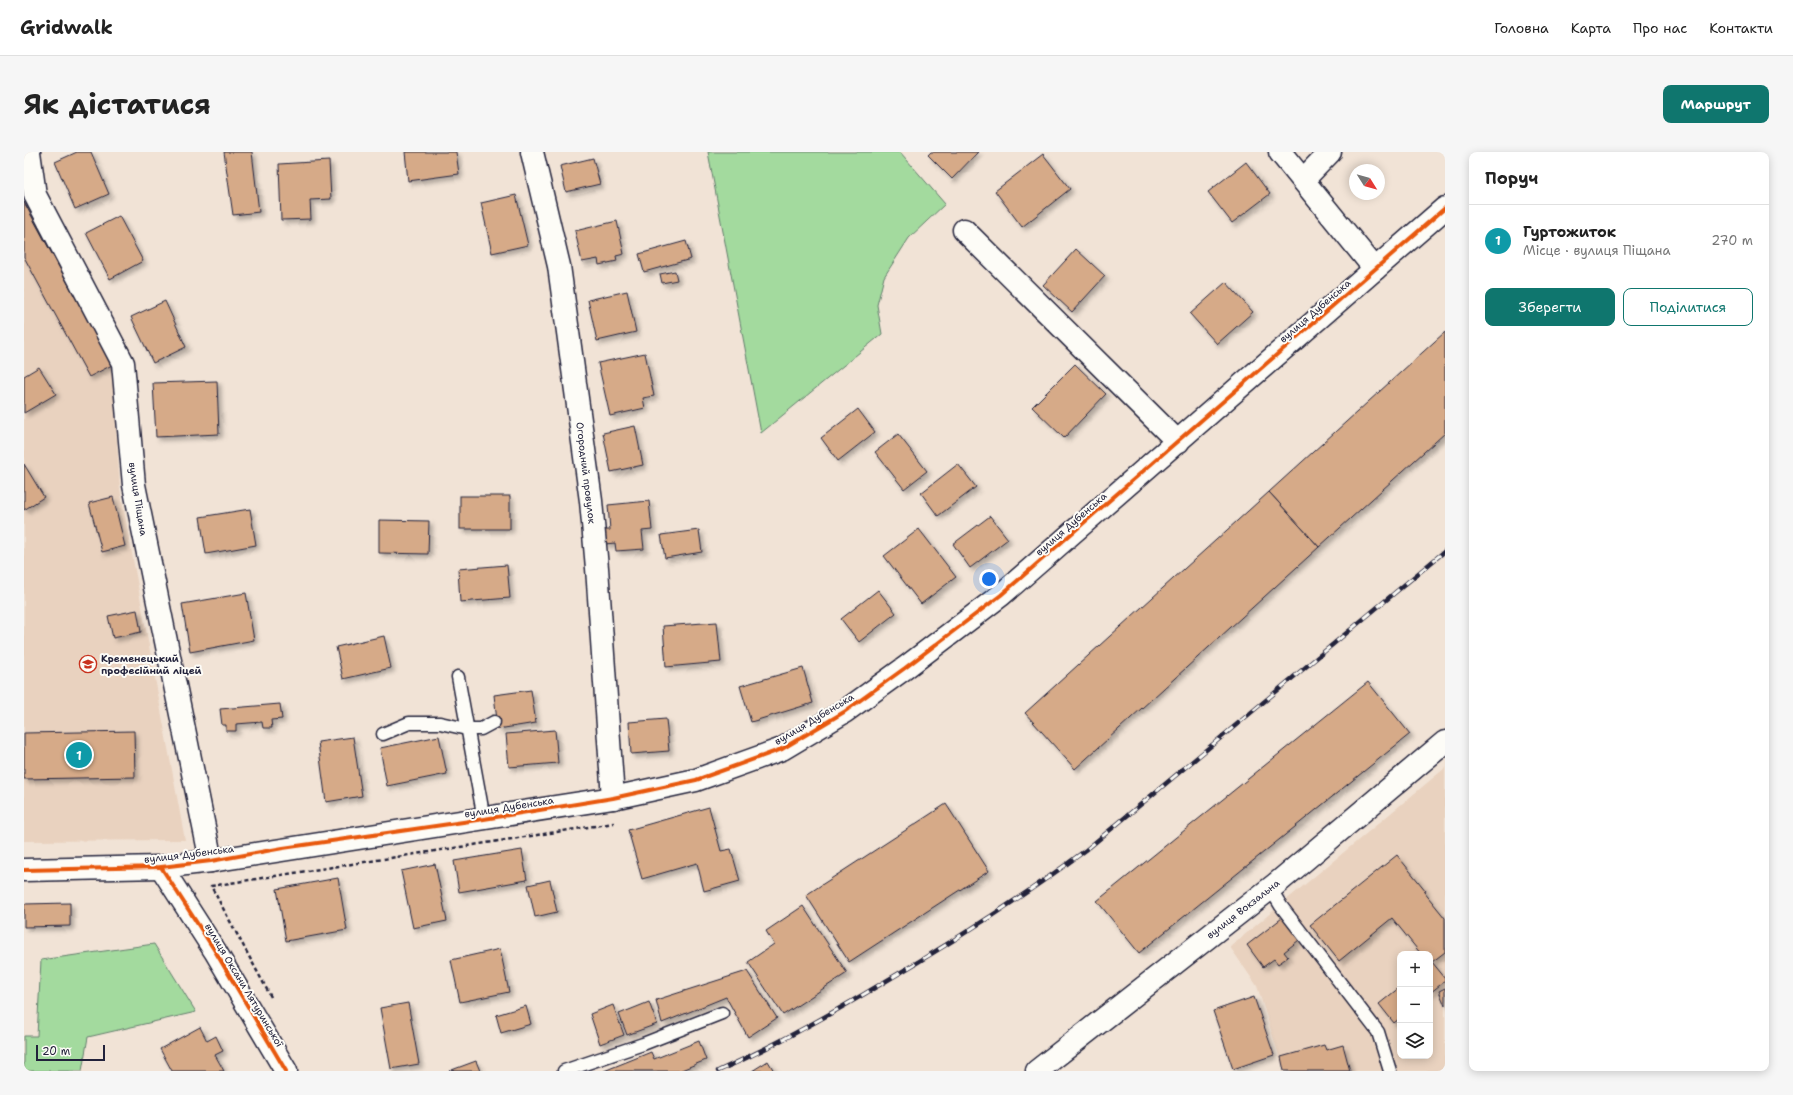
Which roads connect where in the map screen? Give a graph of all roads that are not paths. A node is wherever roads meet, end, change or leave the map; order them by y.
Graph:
1 (29, 152) edge
2 (532, 152) edge
3 (1280, 152) edge
4 (1330, 152) edge
5 (1303, 180) junction
6 (1445, 208) edge
7 (964, 230) dead end
8 (1375, 269) junction
9 (1178, 442) junction
10 (458, 677) dead end
11 (494, 722) dead end
12 (467, 729) junction
13 (383, 734) dead end
14 (1445, 742) edge
15 (613, 798) junction
16 (484, 819) junction
17 (211, 861) junction
18 (161, 867) junction
19 (24, 870) edge
20 (1270, 888) junction
21 (722, 1013) dead end
22 (286, 1071) edge
23 (564, 1071) edge
24 (1037, 1071) edge
25 (1390, 1071) edge

1 - 17 main road, вулиця Піщана
2 - 15 main road, Огородний провулок
3 - 5 main road
4 - 5 main road
5 - 8 main road
6 - 8 main road, вулиця Дубенська
7 - 9 main road
8 - 9 main road, вулиця Дубенська
9 - 15 main road, вулиця Дубенська
10 - 12 lane
11 - 12 lane
12 - 13 lane
12 - 16 lane
14 - 20 main road, вулиця Вокзальна
15 - 16 main road, вулиця Дубенська
16 - 17 main road, вулиця Дубенська
17 - 18 main road, вулиця Дубенська
18 - 19 main road, вулиця Дубенська
18 - 22 main road, вулиця Оксани Лятуринської
20 - 24 main road, вулиця Вокзальна
20 - 25 lane
21 - 23 lane

